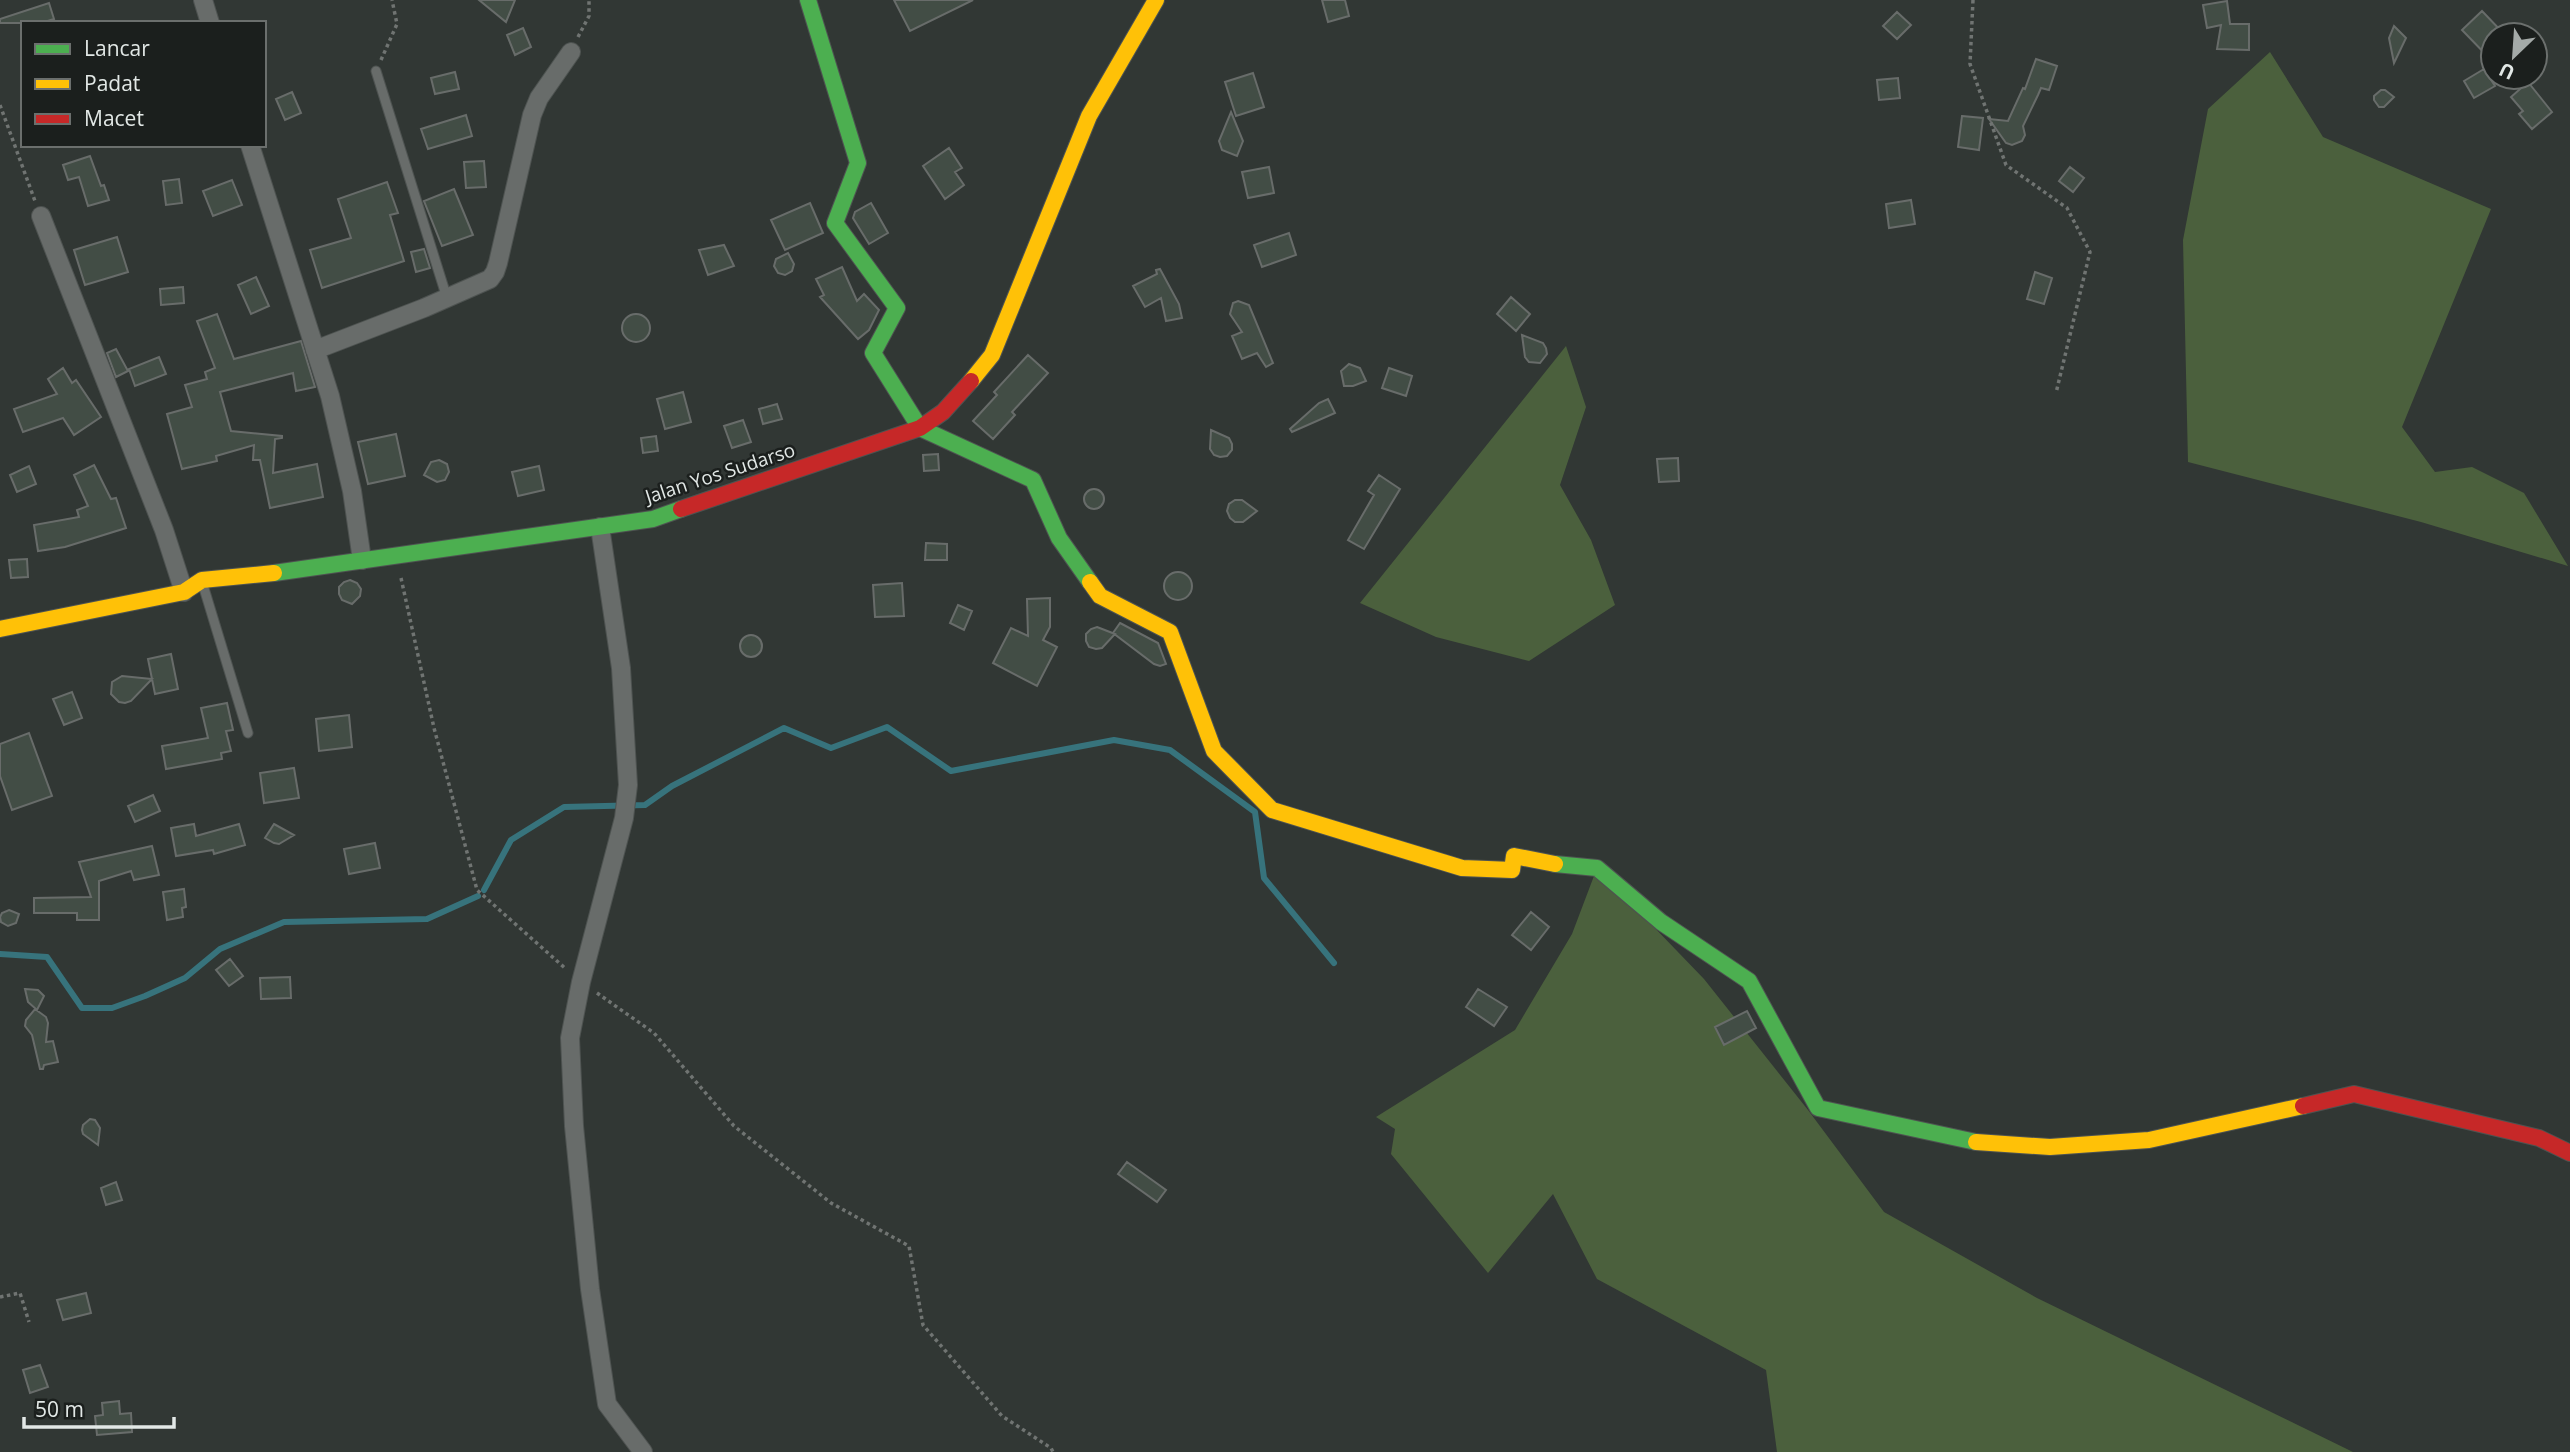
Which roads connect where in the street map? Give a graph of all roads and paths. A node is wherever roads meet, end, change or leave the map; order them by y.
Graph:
1 (202, 0) edge
2 (393, 0) edge
3 (589, 0) edge
4 (808, 0) edge
5 (1156, 0) edge
6 (1973, 0) edge
7 (209, 21) edge
8 (572, 52) joint
9 (376, 71) joint
10 (0, 105) edge
11 (251, 147) edge
12 (41, 216) joint
13 (447, 298) junction
14 (315, 351) junction
15 (2056, 393) dead end
16 (920, 428) junction
17 (600, 527) junction
18 (396, 555) junction
19 (362, 561) junction
20 (202, 580) junction
21 (184, 592) junction
22 (0, 628) edge
23 (248, 733) dead end
24 (581, 982) junction
25 (2570, 1153) edge
26 (0, 1297) edge
27 (29, 1322) dead end
28 (643, 1452) edge
29 (1053, 1452) edge

1 - 7 street
2 - 9 path
3 - 8 path
4 - 16 street
5 - 16 street, Jalan Yos Sudarso
6 - 15 path
8 - 13 street
9 - 13 lane
10 - 12 path
11 - 14 street
12 - 21 street
13 - 14 street
14 - 19 street
16 - 17 street, Jalan Yos Sudarso
16 - 25 street
17 - 18 street, Jalan Yos Sudarso
17 - 24 street
18 - 19 street, Jalan Yos Sudarso
18 - 24 path
19 - 20 street, Jalan Yos Sudarso
20 - 21 street, Jalan Yos Sudarso
20 - 23 lane
21 - 22 street, Jalan Yos Sudarso
24 - 28 street
24 - 29 path
26 - 27 path

